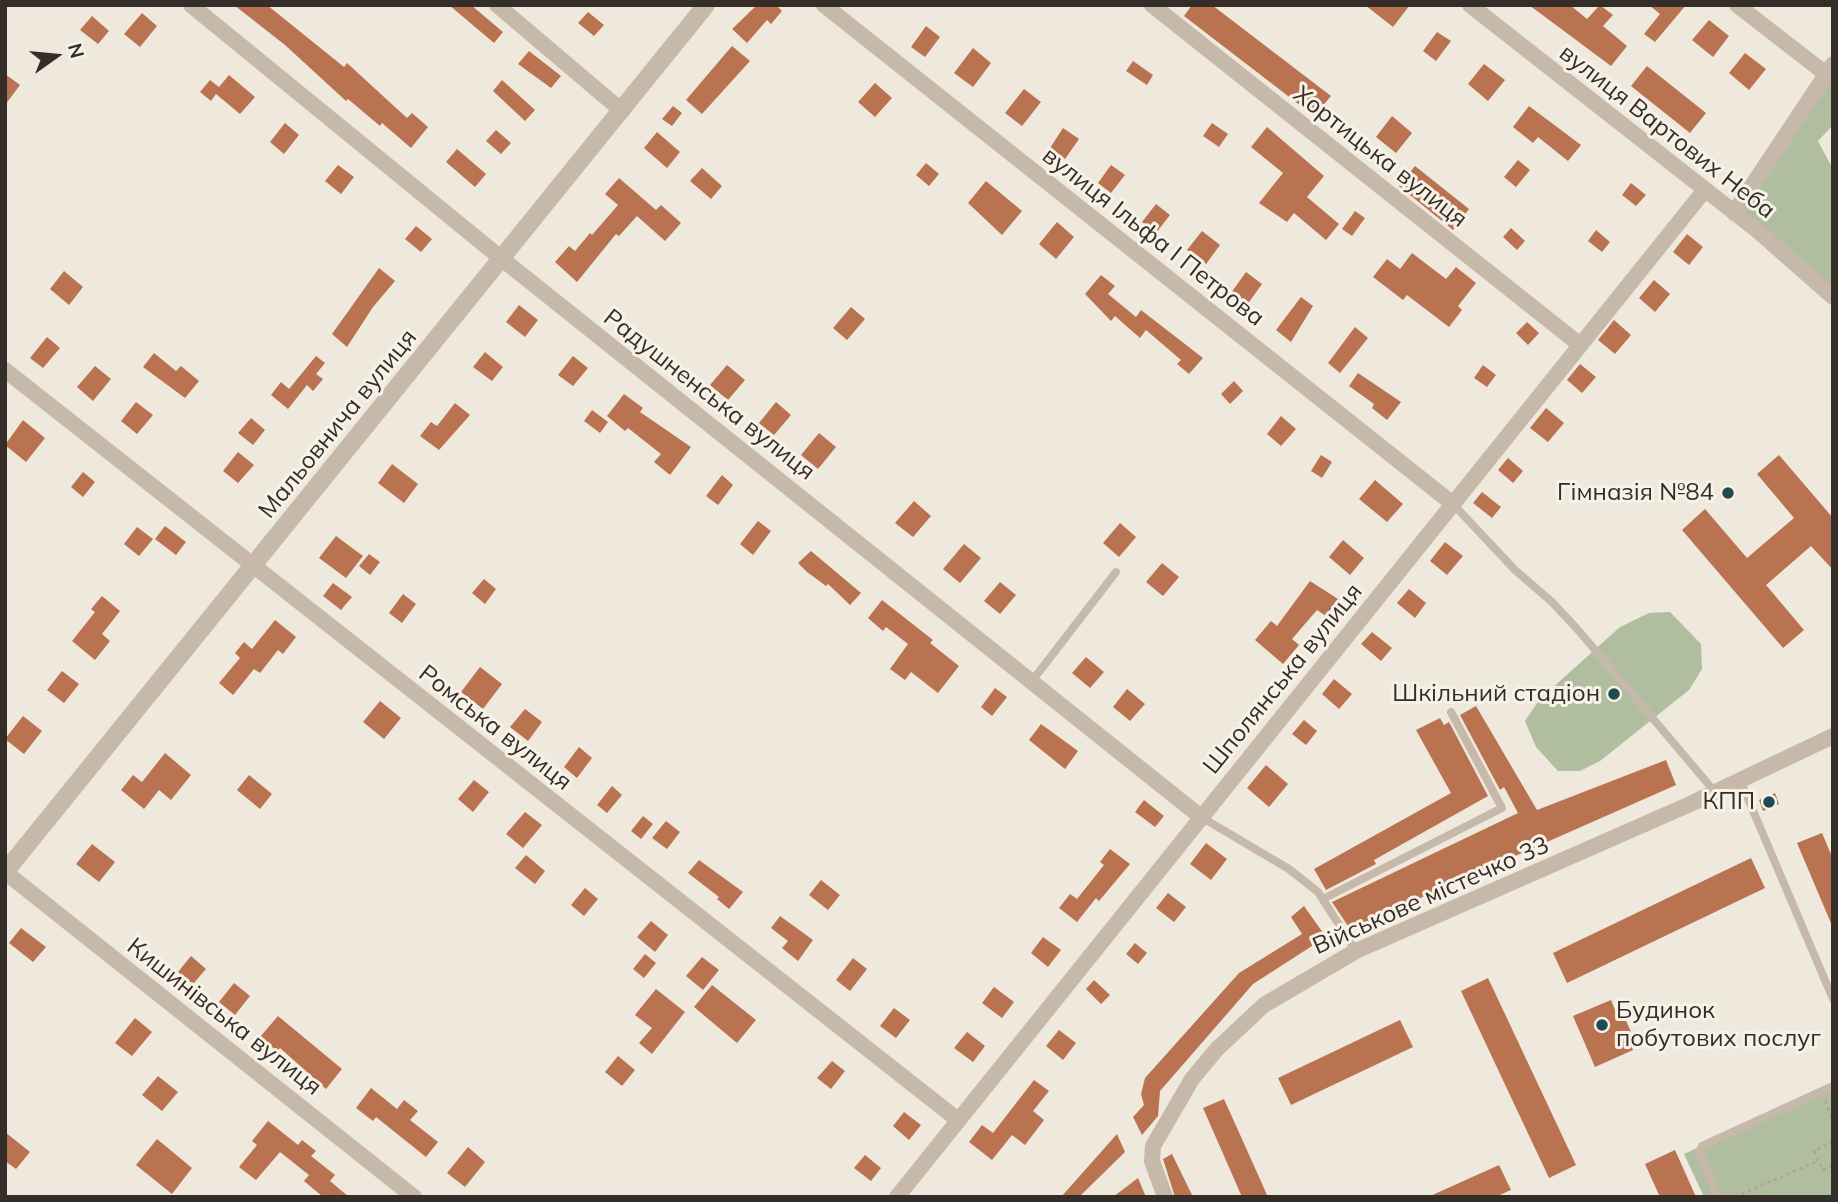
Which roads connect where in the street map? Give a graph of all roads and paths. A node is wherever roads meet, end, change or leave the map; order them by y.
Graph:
1 (191, 5) edge
2 (497, 5) edge
3 (706, 5) edge
4 (824, 5) edge
5 (1152, 5) edge
6 (1470, 5) edge
7 (1737, 5) edge
8 (1829, 69) edge
9 (622, 111) junction
10 (1704, 191) junction
11 (1734, 213) junction
12 (502, 259) junction
13 (1833, 297) edge
14 (1579, 344) junction
15 (5, 370) edge
16 (1453, 504) junction
17 (254, 568) junction
18 (1116, 572) dead end
19 (1032, 681) junction
20 (1451, 712) dead end
21 (1833, 736) edge
22 (1740, 780) junction
23 (1715, 792) junction
24 (1201, 817) junction
25 (5, 872) edge
26 (1322, 899) junction
27 (1356, 951) junction
28 (1833, 999) edge
29 (1833, 1086) edge
30 (1821, 1092) junction
31 (958, 1120) junction
32 (1833, 1120) edge
33 (1833, 1142) edge
34 (1818, 1161) junction
35 (1833, 1166) edge
36 (414, 1197) edge
37 (897, 1197) edge
38 (1165, 1197) edge
39 (1718, 1197) edge
40 (1735, 1197) edge

1 - 12 street, Радушненська вулиця
2 - 9 street
3 - 9 street, Мальовнича вулиця
4 - 16 street, вулиця Ільфа І Петрова
5 - 14 street, Хортицька вулиця
6 - 10 street, вулиця Вартових Неба
7 - 8 street
8 - 11 street
9 - 12 street, Мальовнича вулиця
10 - 11 street, вулиця Вартових Неба
10 - 14 street, Шполянська вулиця
11 - 13 street, вулиця Вартових Неба
12 - 17 street, Мальовнича вулиця
12 - 19 street, Радушненська вулиця
14 - 16 street, Шполянська вулиця
15 - 17 street, Ромська вулиця
16 - 23 lane
16 - 24 street, Шполянська вулиця
17 - 25 street, Мальовнича вулиця
17 - 31 street, Ромська вулиця
18 - 19 lane
19 - 24 street, Радушненська вулиця
20 - 26 lane
21 - 22 street, Військове містечко 33
22 - 23 street, Військове містечко 33
22 - 28 lane
23 - 27 street, Військове містечко 33
24 - 26 lane
24 - 31 street, Шполянська вулиця
25 - 36 street, Кишинівська вулиця
26 - 27 lane
27 - 38 street, Військове містечко 33
29 - 30 lane
30 - 32 path
30 - 39 lane
31 - 37 street, Шполянська вулиця
33 - 34 path
34 - 35 path
34 - 40 path

